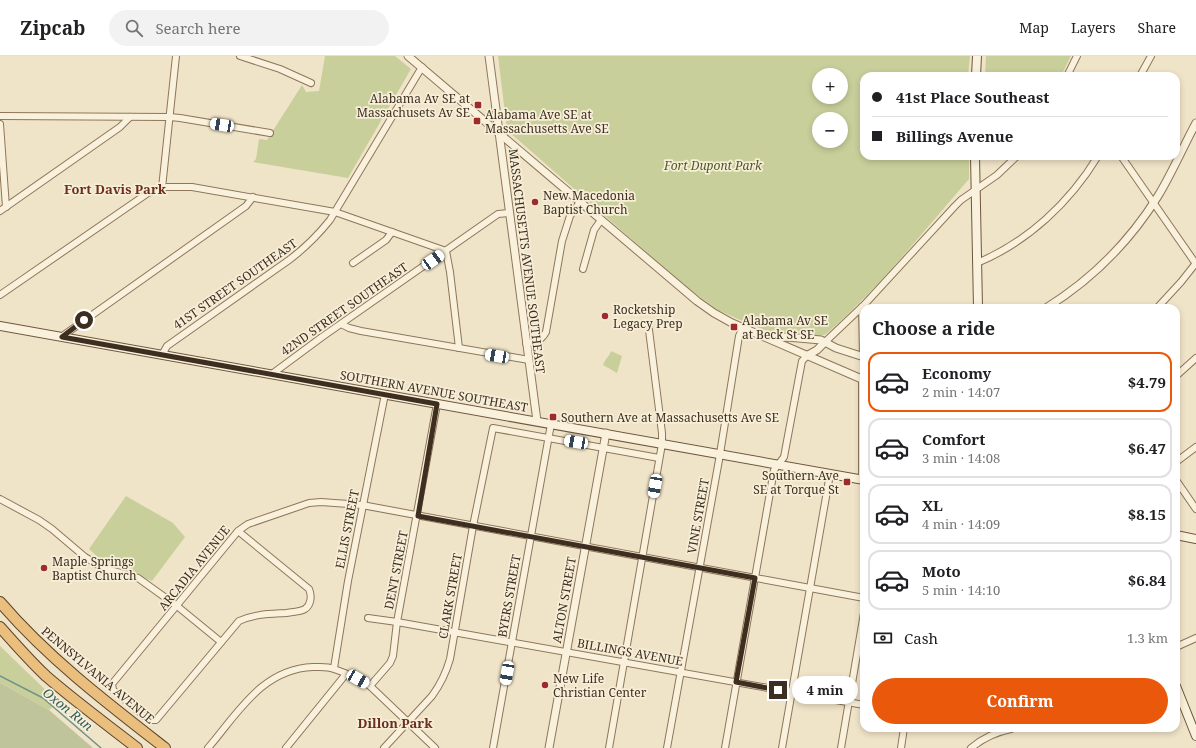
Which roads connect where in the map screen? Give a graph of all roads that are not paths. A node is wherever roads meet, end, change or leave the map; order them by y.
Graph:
1 (176, 56) edge
2 (240, 56) edge
3 (408, 56) edge
4 (489, 56) edge
5 (977, 56) edge
6 (1077, 56) edge
7 (1151, 56) edge
8 (422, 67) junction
9 (976, 72) edge
10 (1069, 72) edge
11 (1142, 72) edge
12 (311, 83) dead end
13 (0, 116) edge
14 (130, 117) junction
15 (170, 117) junction
16 (1196, 123) edge
17 (0, 124) edge
18 (270, 133) dead end
19 (499, 133) junction
20 (1180, 153) edge
21 (975, 160) edge
22 (1013, 160) edge
23 (1095, 160) edge
24 (1123, 160) edge
25 (1176, 160) edge
26 (162, 188) junction
27 (976, 189) junction
28 (253, 198) junction
29 (580, 202) junction
30 (1153, 203) junction
31 (6, 207) junction
32 (0, 211) edge
33 (335, 212) junction
34 (510, 213) junction
35 (601, 220) junction
36 (392, 232) junction
37 (446, 251) junction
38 (977, 262) junction
39 (353, 263) dead end
40 (1196, 264) edge
41 (583, 269) dead end
42 (0, 295) edge
43 (865, 304) edge
44 (978, 304) edge
45 (1057, 304) edge
46 (1161, 304) edge
47 (860, 309) edge
48 (341, 324) junction
49 (0, 326) edge
50 (742, 327) junction
51 (649, 330) dead end
52 (62, 337) junction
53 (766, 338) junction
54 (825, 342) junction
55 (526, 343) junction
56 (460, 348) junction
57 (162, 355) junction
58 (808, 355) junction
59 (860, 355) edge
60 (1196, 358) edge
61 (529, 360) junction
62 (1180, 372) edge
63 (272, 374) junction
64 (860, 378) edge
65 (385, 394) junction
66 (437, 404) junction
67 (536, 421) junction
68 (551, 424) junction
69 (606, 433) junction
70 (549, 438) junction
71 (662, 444) junction
72 (603, 447) junction
73 (1196, 447) edge
74 (720, 454) junction
75 (660, 458) junction
76 (1180, 459) edge
77 (779, 464) junction
78 (830, 474) junction
79 (860, 479) edge
80 (1180, 486) edge
81 (0, 499) edge
82 (362, 505) junction
83 (1196, 509) edge
84 (418, 516) junction
85 (474, 526) junction
86 (238, 531) junction
87 (531, 536) junction
88 (1180, 536) edge
89 (1196, 539) edge
90 (585, 547) junction
91 (642, 557) junction
92 (700, 568) junction
93 (755, 578) junction
94 (810, 588) junction
95 (860, 597) edge
96 (0, 602) edge
97 (177, 606) junction
98 (368, 618) dead end
99 (398, 622) junction
100 (0, 627) edge
101 (455, 632) junction
102 (860, 637) edge
103 (1196, 638) edge
104 (221, 642) junction
105 (512, 642) junction
106 (1180, 645) edge
107 (566, 652) junction
108 (624, 662) junction
109 (334, 668) junction
110 (681, 672) junction
111 (346, 674) junction
112 (736, 682) junction
113 (370, 686) junction
114 (792, 692) junction
115 (1180, 696) edge
116 (849, 702) junction
117 (860, 704) edge
118 (408, 722) junction
119 (903, 732) edge
120 (1000, 732) edge
121 (1196, 736) edge
122 (137, 748) edge
123 (165, 748) edge
124 (208, 748) edge
125 (286, 748) edge
126 (384, 748) edge
127 (435, 748) edge
128 (493, 748) edge
129 (549, 748) edge
130 (609, 748) edge
131 (667, 748) edge
132 (725, 748) edge
133 (782, 748) edge
134 (841, 748) edge
135 (901, 748) edge
136 (971, 748) edge

1 - 15 street
2 - 12 street
3 - 8 street
4 - 19 street, MASSACHUSETTS AVENUE SOUTHEAST
5 - 9 main road
6 - 10 street
7 - 11 street
8 - 19 street
8 - 33 street, 41ST STREET SOUTHEAST
13 - 14 street
14 - 15 street
14 - 31 street
15 - 18 street
15 - 26 street
16 - 20 street
17 - 31 street
19 - 29 street
19 - 34 street, MASSACHUSETTS AVENUE SOUTHEAST
21 - 27 main road
22 - 27 street
23 - 38 street
24 - 30 street
25 - 30 street
26 - 28 street
26 - 42 street
27 - 38 main road
27 - 43 street
28 - 33 street
28 - 52 street
29 - 35 street
29 - 55 street
30 - 40 street
30 - 45 street
31 - 32 street
33 - 36 street
33 - 57 street, 41ST STREET SOUTHEAST
34 - 37 street, 42ND STREET SOUTHEAST
34 - 55 street, MASSACHUSETTS AVENUE SOUTHEAST
35 - 41 street
35 - 50 street
36 - 37 street
36 - 39 street
37 - 48 street, 42ND STREET SOUTHEAST
37 - 56 street
38 - 44 main road
40 - 46 street
47 - 54 street
48 - 56 street
48 - 63 street, 42ND STREET SOUTHEAST
49 - 52 main road, SOUTHERN AVENUE SOUTHEAST
50 - 53 street
50 - 74 street, VINE STREET
51 - 71 street
52 - 57 main road, SOUTHERN AVENUE SOUTHEAST
53 - 54 street
53 - 58 street
54 - 58 street
54 - 59 street
55 - 61 street, MASSACHUSETTS AVENUE SOUTHEAST
56 - 61 street
57 - 63 main road, SOUTHERN AVENUE SOUTHEAST
58 - 64 street
58 - 77 street
60 - 62 street
61 - 67 street, MASSACHUSETTS AVENUE SOUTHEAST
63 - 65 main road, SOUTHERN AVENUE SOUTHEAST
65 - 66 main road, SOUTHERN AVENUE SOUTHEAST
65 - 82 street, ELLIS STREET
66 - 67 main road, SOUTHERN AVENUE SOUTHEAST
66 - 84 street, DENT STREET
67 - 68 main road, SOUTHERN AVENUE SOUTHEAST
68 - 69 main road, SOUTHERN AVENUE SOUTHEAST
68 - 70 street, BYERS STREET
69 - 71 main road, SOUTHERN AVENUE SOUTHEAST
69 - 72 street, ALTON STREET
70 - 72 street
70 - 85 street, CLARK STREET
70 - 87 street, BYERS STREET
71 - 74 main road, SOUTHERN AVENUE SOUTHEAST
71 - 75 street
72 - 75 street
72 - 90 street, ALTON STREET
73 - 76 street
74 - 77 main road, SOUTHERN AVENUE SOUTHEAST
74 - 92 street, VINE STREET
75 - 91 street
77 - 78 main road, SOUTHERN AVENUE SOUTHEAST
77 - 93 street
78 - 79 main road, SOUTHERN AVENUE SOUTHEAST
78 - 94 street
80 - 83 street
81 - 97 street
82 - 84 street, ARCADIA AVENUE
82 - 86 street, ARCADIA AVENUE
82 - 109 street, ELLIS STREET
84 - 85 street, ARCADIA AVENUE
84 - 99 street, DENT STREET
85 - 87 street, ARCADIA AVENUE
85 - 101 street, CLARK STREET
86 - 97 street, ARCADIA AVENUE
86 - 104 street
87 - 90 street, ARCADIA AVENUE
87 - 105 street, BYERS STREET
88 - 89 main road
90 - 91 street, ARCADIA AVENUE
90 - 107 street, ALTON STREET
91 - 92 street, ARCADIA AVENUE
91 - 108 street
92 - 93 street, ARCADIA AVENUE
92 - 110 street, VINE STREET
93 - 94 street, ARCADIA AVENUE
93 - 112 street
94 - 95 street, ARCADIA AVENUE
94 - 114 street
96 - 123 highway, PENNSYLVANIA AVENUE
97 - 104 street
97 - 104 street, ARCADIA AVENUE
98 - 99 street, BILLINGS AVENUE
99 - 101 street, BILLINGS AVENUE
99 - 113 street, DENT STREET
100 - 122 highway
101 - 105 street, BILLINGS AVENUE
101 - 118 street, CLARK STREET
102 - 116 street
103 - 106 street
105 - 107 street, BILLINGS AVENUE
105 - 128 street, BYERS STREET
107 - 108 street, BILLINGS AVENUE
107 - 129 street, ALTON STREET
108 - 110 street, BILLINGS AVENUE
108 - 130 street
109 - 111 street
109 - 124 street
110 - 112 street, BILLINGS AVENUE
110 - 131 street, VINE STREET
111 - 113 street
111 - 125 street
112 - 114 street, BILLINGS AVENUE
112 - 132 street
113 - 118 street
114 - 116 street, BILLINGS AVENUE
114 - 133 street
115 - 121 main road
116 - 117 street, BILLINGS AVENUE
116 - 134 street
118 - 126 street, CLARK STREET
118 - 127 street
119 - 135 street
120 - 136 street

